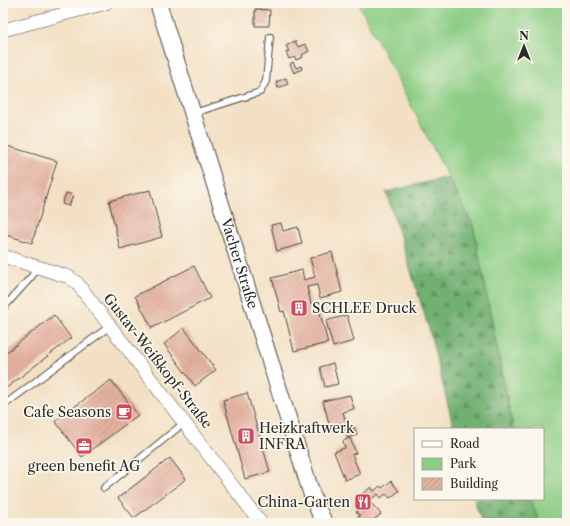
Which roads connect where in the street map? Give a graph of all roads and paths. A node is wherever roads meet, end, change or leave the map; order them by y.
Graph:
1 (106, 3) edge
2 (158, 3) edge
3 (66, 8) edge
4 (3, 30) edge
5 (270, 37) dead end
6 (192, 114) junction
7 (3, 256) edge
8 (37, 267) junction
9 (3, 306) edge
10 (110, 326) junction
11 (93, 339) junction
12 (98, 344) dead end
13 (3, 404) edge
14 (185, 422) junction
15 (104, 488) dead end
16 (261, 523) edge
17 (324, 523) edge

1 - 3 street
2 - 6 street, Vacher Straße
3 - 4 street
5 - 6 lane
6 - 17 street, Vacher Straße
7 - 8 street, Gustav-Weißkopf-Straße
8 - 9 lane
8 - 10 street, Gustav-Weißkopf-Straße
10 - 11 lane
10 - 14 street, Gustav-Weißkopf-Straße
11 - 12 lane
11 - 13 lane
14 - 15 lane
14 - 16 street, Gustav-Weißkopf-Straße

